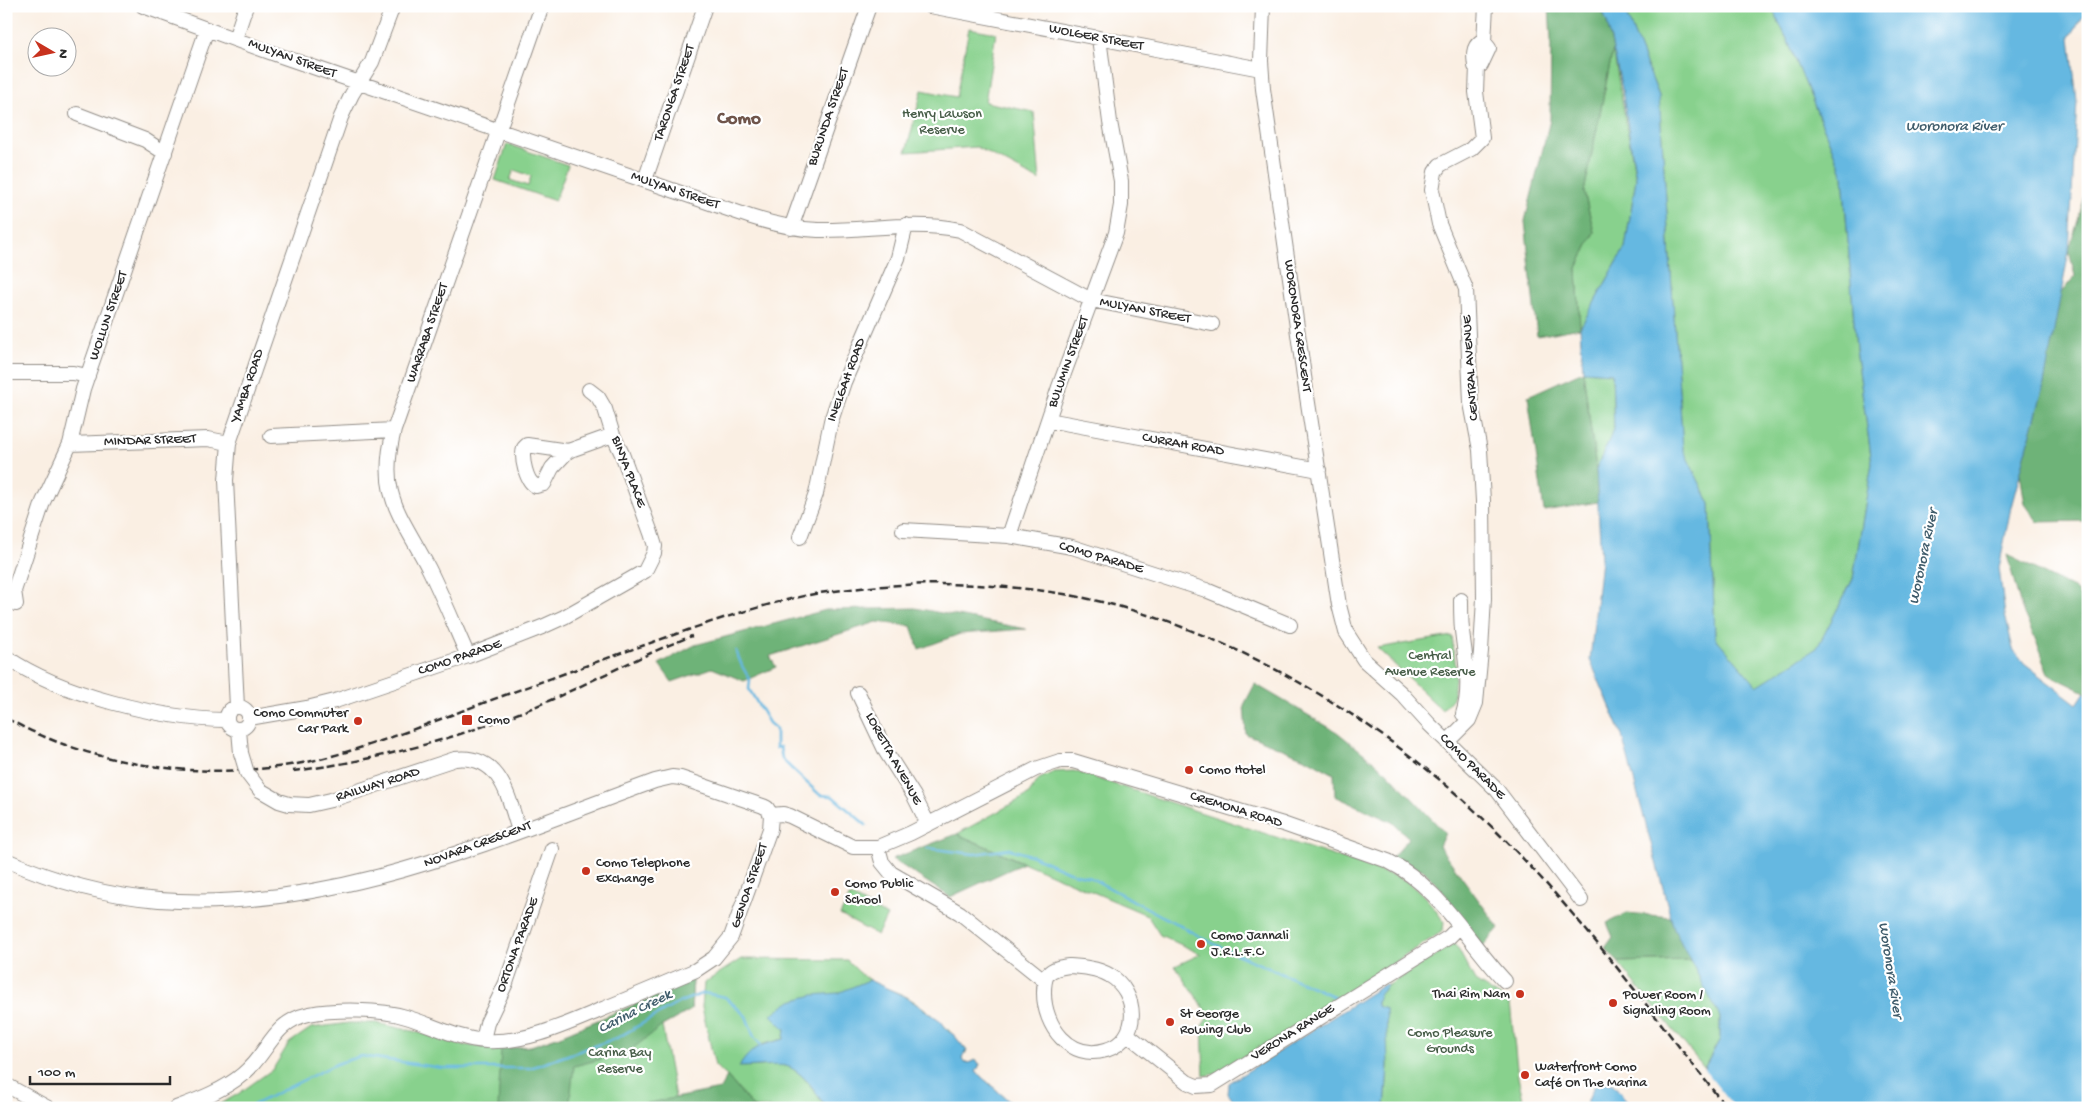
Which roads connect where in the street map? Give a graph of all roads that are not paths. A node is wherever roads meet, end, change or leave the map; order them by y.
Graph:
1 (143, 6) edge
2 (246, 6) edge
3 (393, 6) edge
4 (542, 6) edge
5 (705, 6) edge
6 (869, 6) edge
7 (930, 6) edge
8 (1263, 6) edge
9 (1486, 6) edge
10 (207, 29) junction
11 (1099, 38) junction
12 (235, 39) junction
13 (1261, 69) junction
14 (360, 83) junction
15 (77, 114) dead end
16 (498, 131) junction
17 (165, 153) junction
18 (645, 180) junction
19 (906, 225) junction
20 (791, 228) junction
21 (1091, 300) junction
22 (1212, 324) dead end
23 (6, 373) edge
24 (88, 376) junction
25 (588, 390) dead end
26 (1048, 420) junction
27 (394, 430) junction
28 (613, 435) junction
29 (271, 436) dead end
30 (229, 443) junction
31 (70, 444) junction
32 (568, 451) dead end
33 (1319, 470) junction
34 (903, 530) dead end
35 (1009, 536) junction
36 (800, 538) dead end
37 (652, 559) joint
38 (1461, 600) dead end
39 (16, 604) dead end
40 (1290, 625) dead end
41 (1352, 643) joint
42 (468, 656) junction
43 (6, 657) edge
44 (858, 693) dead end
45 (237, 707) junction
46 (249, 718) junction
47 (226, 720) junction
48 (1463, 727) junction
49 (239, 730) junction
50 (1447, 742) junction
51 (771, 815) junction
52 (928, 824) junction
53 (519, 831) junction
54 (878, 848) junction
55 (552, 849) dead end
56 (6, 860) edge
57 (1581, 900) dead end
58 (1460, 926) junction
59 (1045, 981) junction
60 (1505, 981) dead end
61 (1127, 1034) junction
62 (483, 1040) junction
63 (6, 1086) edge
64 (48, 1108) edge
65 (176, 1108) edge

1 - 10 street, MULYAN STREET
2 - 12 street
3 - 14 street, YAMBA ROAD
4 - 16 street, WARRABA STREET
5 - 18 street, TARONGA STREET
6 - 20 street, BURUNDA STREET
7 - 11 street, WOLGER STREET
8 - 13 street, WORONORA CRESCENT
9 - 48 street, CENTRAL AVENUE
10 - 12 street, MULYAN STREET
10 - 17 street, WOLLUN STREET
11 - 13 street, WOLGER STREET
11 - 21 street, BULUMIN STREET
12 - 14 street, MULYAN STREET
13 - 33 street, WORONORA CRESCENT
14 - 16 street, MULYAN STREET
14 - 30 street, YAMBA ROAD
15 - 17 street
16 - 18 street, MULYAN STREET
16 - 27 street, WARRABA STREET
17 - 24 street, WOLLUN STREET
18 - 20 street, MULYAN STREET
19 - 20 street, MULYAN STREET
19 - 21 street, MULYAN STREET
19 - 36 street, INELGAH ROAD
21 - 22 street, MULYAN STREET
21 - 26 street, BULUMIN STREET
23 - 24 street
24 - 31 street, WOLLUN STREET
25 - 28 street, BINYA PLACE
26 - 33 street, CURRAH ROAD
26 - 35 street, BULUMIN STREET
27 - 29 street
27 - 42 street, WARRABA STREET
28 - 32 street
28 - 37 street, BINYA PLACE
30 - 31 street, MINDAR STREET
30 - 45 street, YAMBA ROAD
31 - 39 street, WOLLUN STREET
33 - 41 street, WORONORA CRESCENT
34 - 35 street, COMO PARADE
35 - 40 street, COMO PARADE
37 - 42 street, COMO PARADE
38 - 48 street
41 - 50 street, COMO PARADE
42 - 46 street, COMO PARADE
43 - 47 street
44 - 52 street, LORETTA AVENUE
45 - 46 street
45 - 47 street
46 - 49 street
47 - 49 street
48 - 50 street, CENTRAL AVENUE
49 - 53 street, RAILWAY ROAD, bridge
50 - 57 street, COMO PARADE
51 - 53 street, NOVARA CRESCENT
51 - 54 street, NOVARA CRESCENT
51 - 62 street, GENOA STREET
52 - 54 street
52 - 58 street, CREMONA ROAD
53 - 56 street, NOVARA CRESCENT
54 - 59 street
55 - 62 street, ORTONA PARADE
58 - 60 street, CREMONA ROAD
58 - 61 street, VERONA RANGE
59 - 61 street
59 - 61 street
62 - 65 street, GENOA STREET
63 - 64 street

